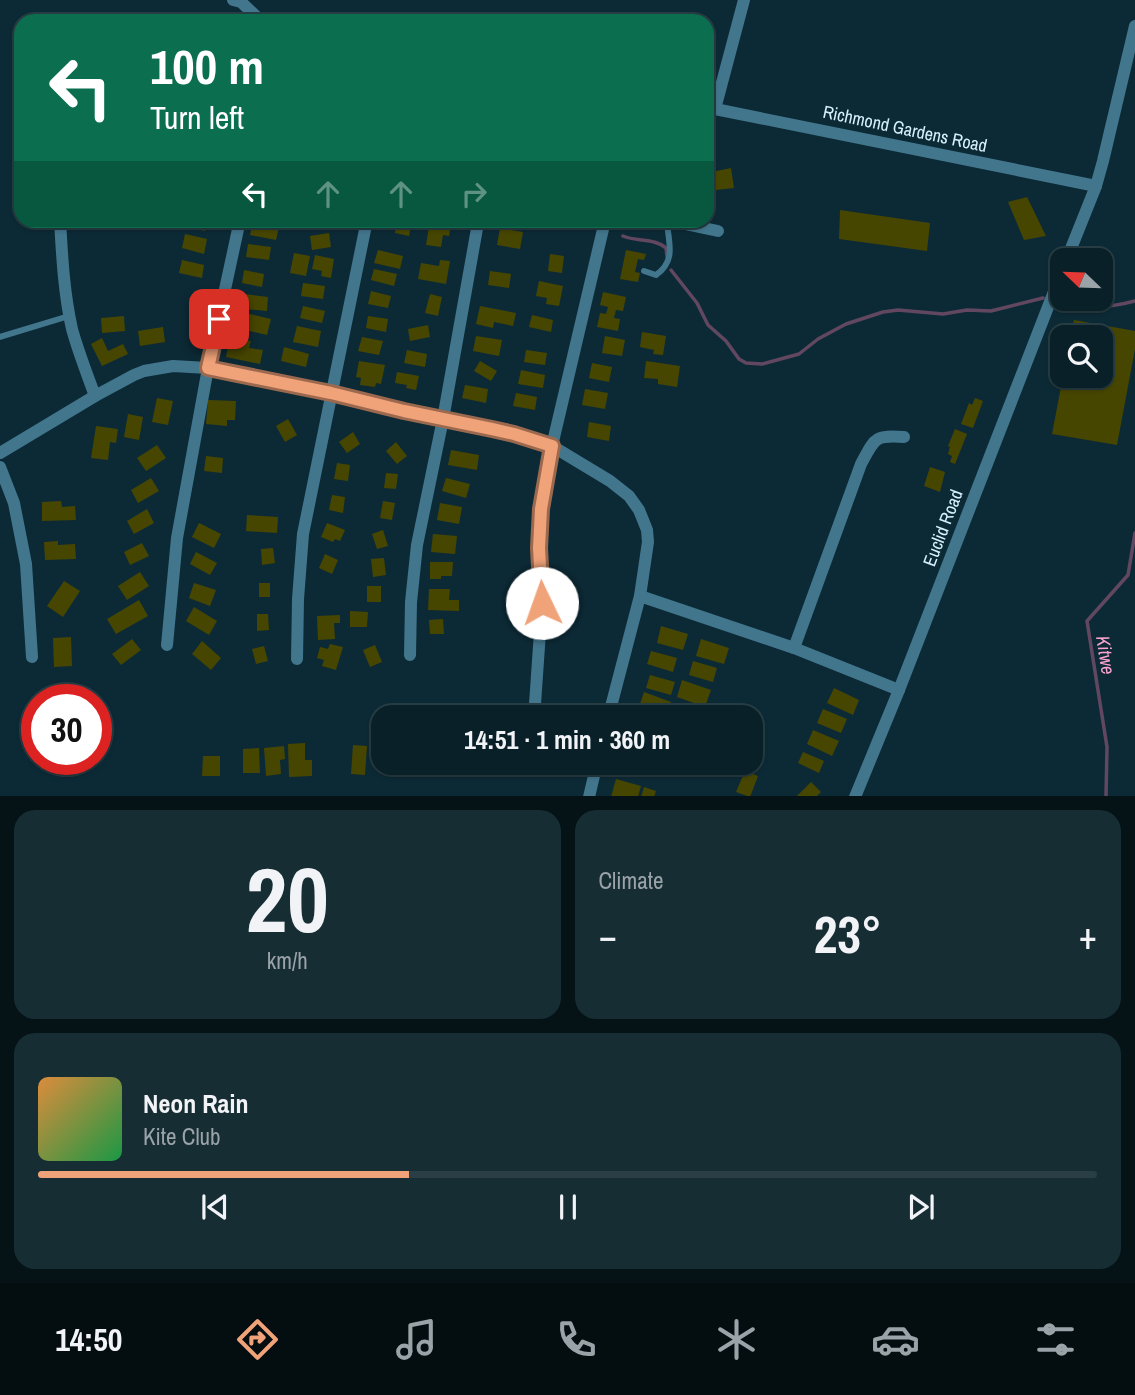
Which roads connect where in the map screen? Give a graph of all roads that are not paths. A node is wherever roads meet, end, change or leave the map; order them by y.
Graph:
1 (744, 0) edge
2 (239, 1) edge
3 (253, 14) edge
4 (1135, 26) edge
5 (714, 100) edge
6 (714, 111) edge
7 (1096, 186) junction
8 (60, 228) edge
9 (238, 228) edge
10 (365, 228) edge
11 (477, 228) edge
12 (603, 228) edge
13 (667, 228) edge
14 (704, 228) edge
15 (719, 231) dead end
16 (1071, 248) edge
17 (643, 271) dead end
18 (1050, 302) edge
19 (70, 316) junction
20 (0, 337) edge
21 (208, 368) junction
22 (331, 393) junction
23 (95, 396) junction
24 (443, 419) junction
25 (904, 437) dead end
26 (552, 446) junction
27 (0, 453) edge
28 (0, 467) edge
29 (640, 597) junction
30 (167, 645) dead end
31 (794, 648) junction
32 (410, 655) dead end
33 (32, 657) dead end
34 (297, 659) dead end
35 (899, 690) junction
36 (535, 704) dead end
37 (611, 705) edge
38 (594, 775) edge
39 (589, 796) edge
40 (855, 796) edge

1 - 5 street
2 - 3 street
4 - 7 street
6 - 7 street, Richmond Gardens Road
7 - 16 street
8 - 19 street
9 - 21 street
10 - 22 street
11 - 24 street
12 - 26 street
13 - 17 lane
14 - 15 street
18 - 35 street, Euclid Road
19 - 20 lane
19 - 23 street
21 - 22 street
21 - 23 street
21 - 30 street
22 - 24 street
22 - 34 street
23 - 27 street
24 - 26 street
24 - 32 street
25 - 31 street
26 - 29 street
26 - 36 street
28 - 33 street
29 - 31 street
29 - 37 street
31 - 35 street
35 - 40 street, Euclid Road
38 - 39 street

